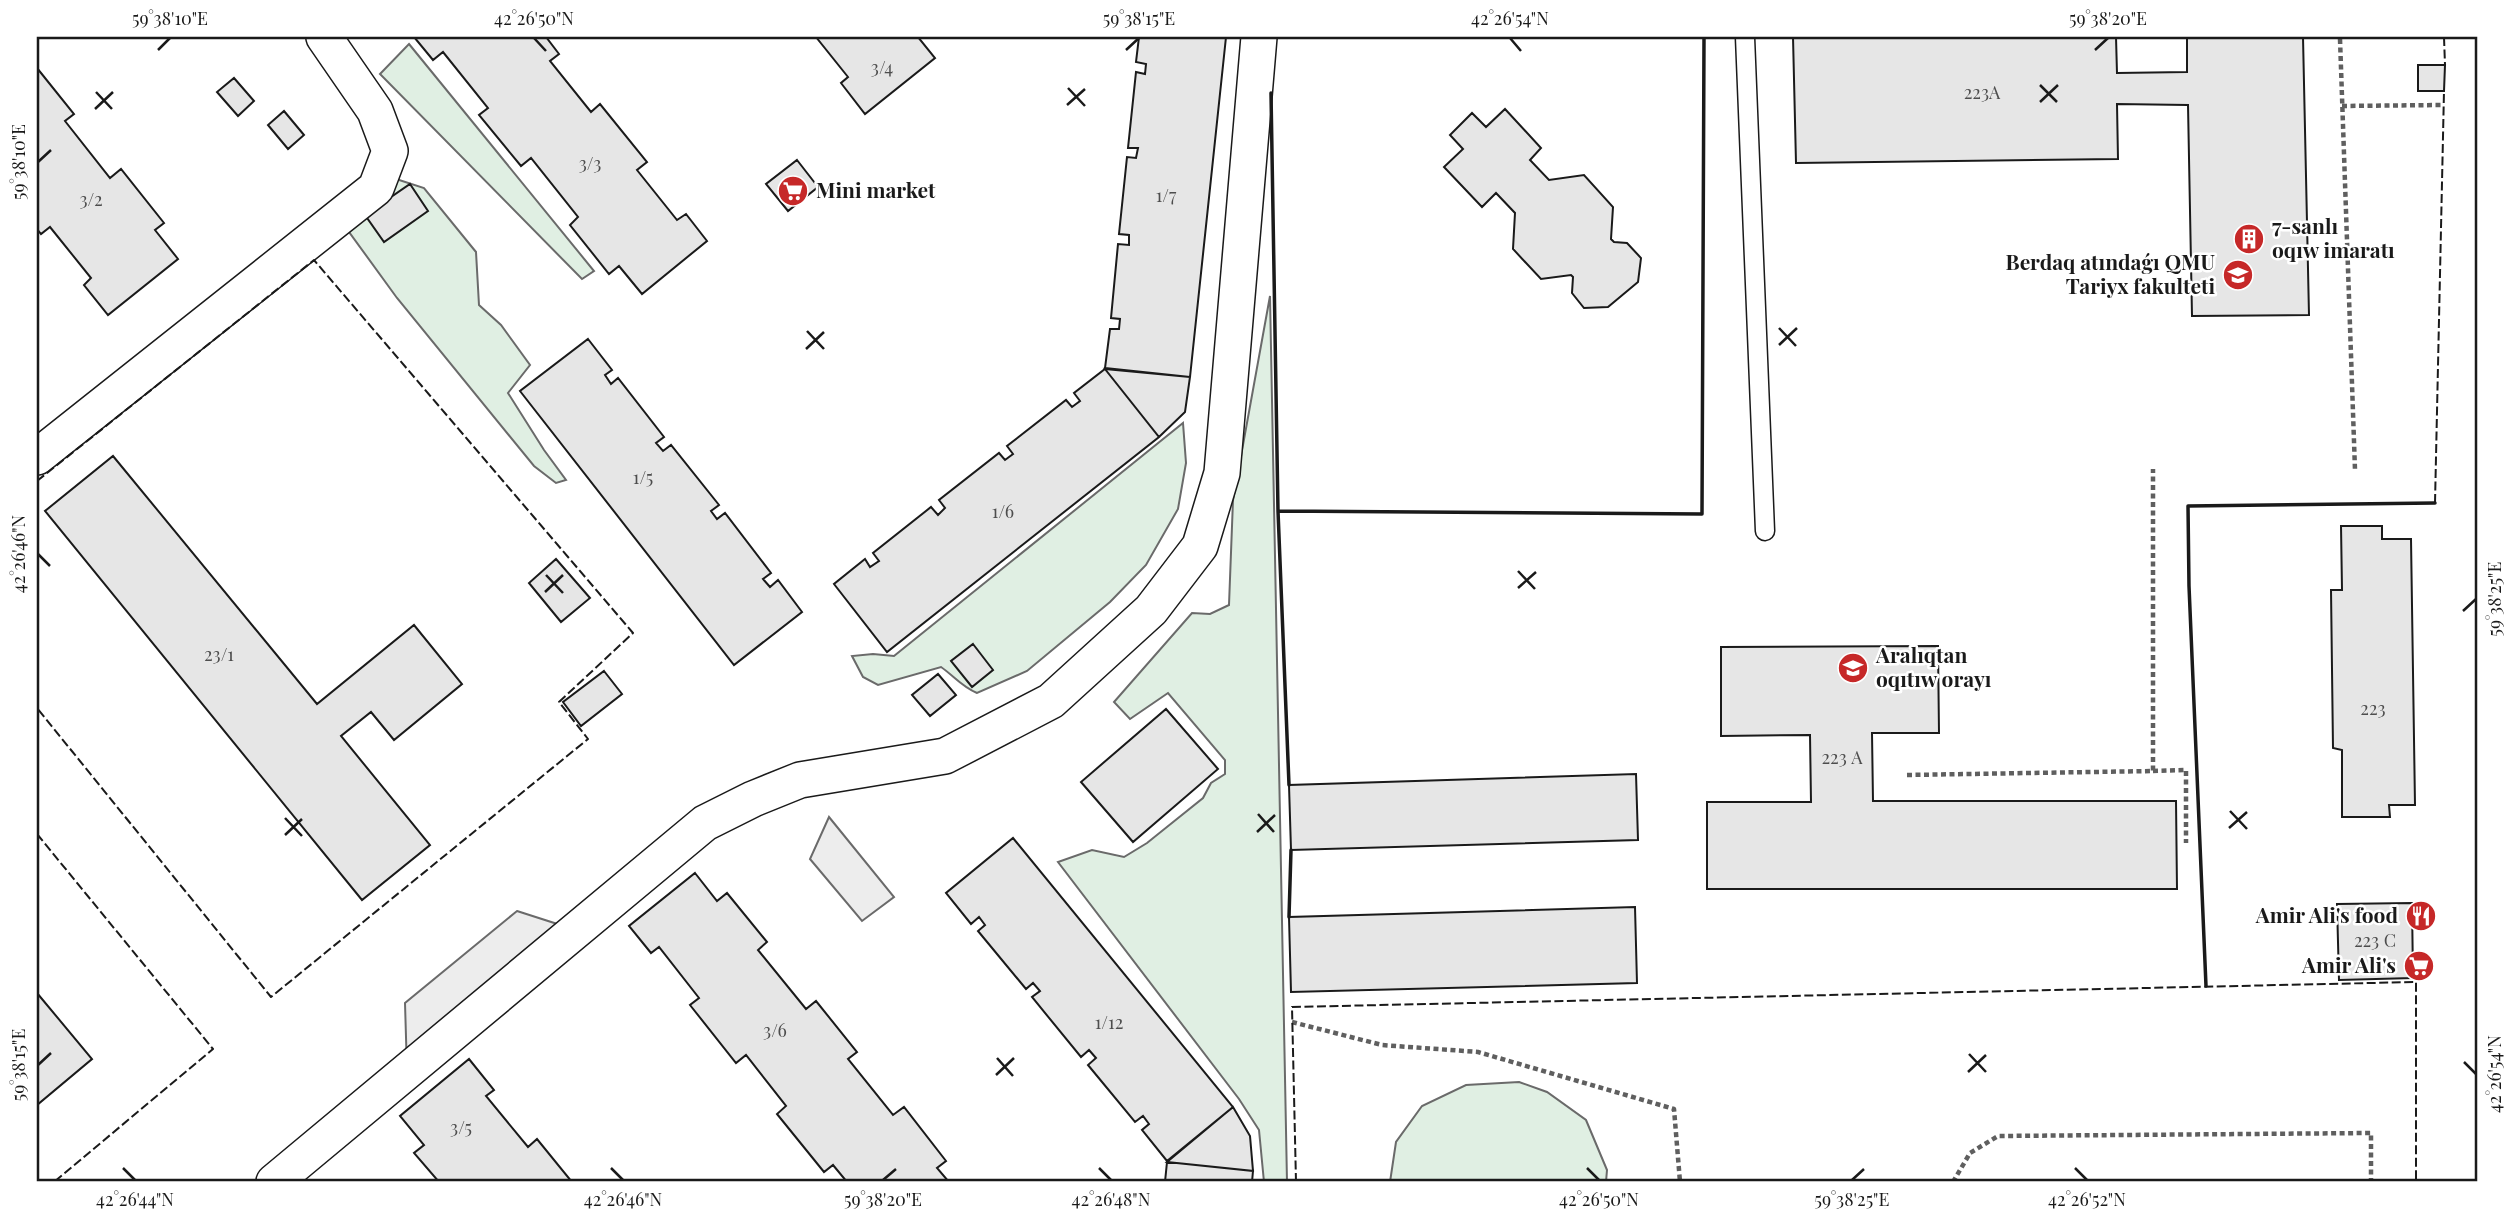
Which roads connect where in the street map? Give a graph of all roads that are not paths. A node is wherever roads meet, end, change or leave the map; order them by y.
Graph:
1 (324, 37) edge
2 (1259, 37) edge
3 (1745, 37) edge
4 (37, 457) edge
5 (1765, 531) dead end
6 (274, 1182) edge

1 - 4 street
2 - 6 street
3 - 5 lane

